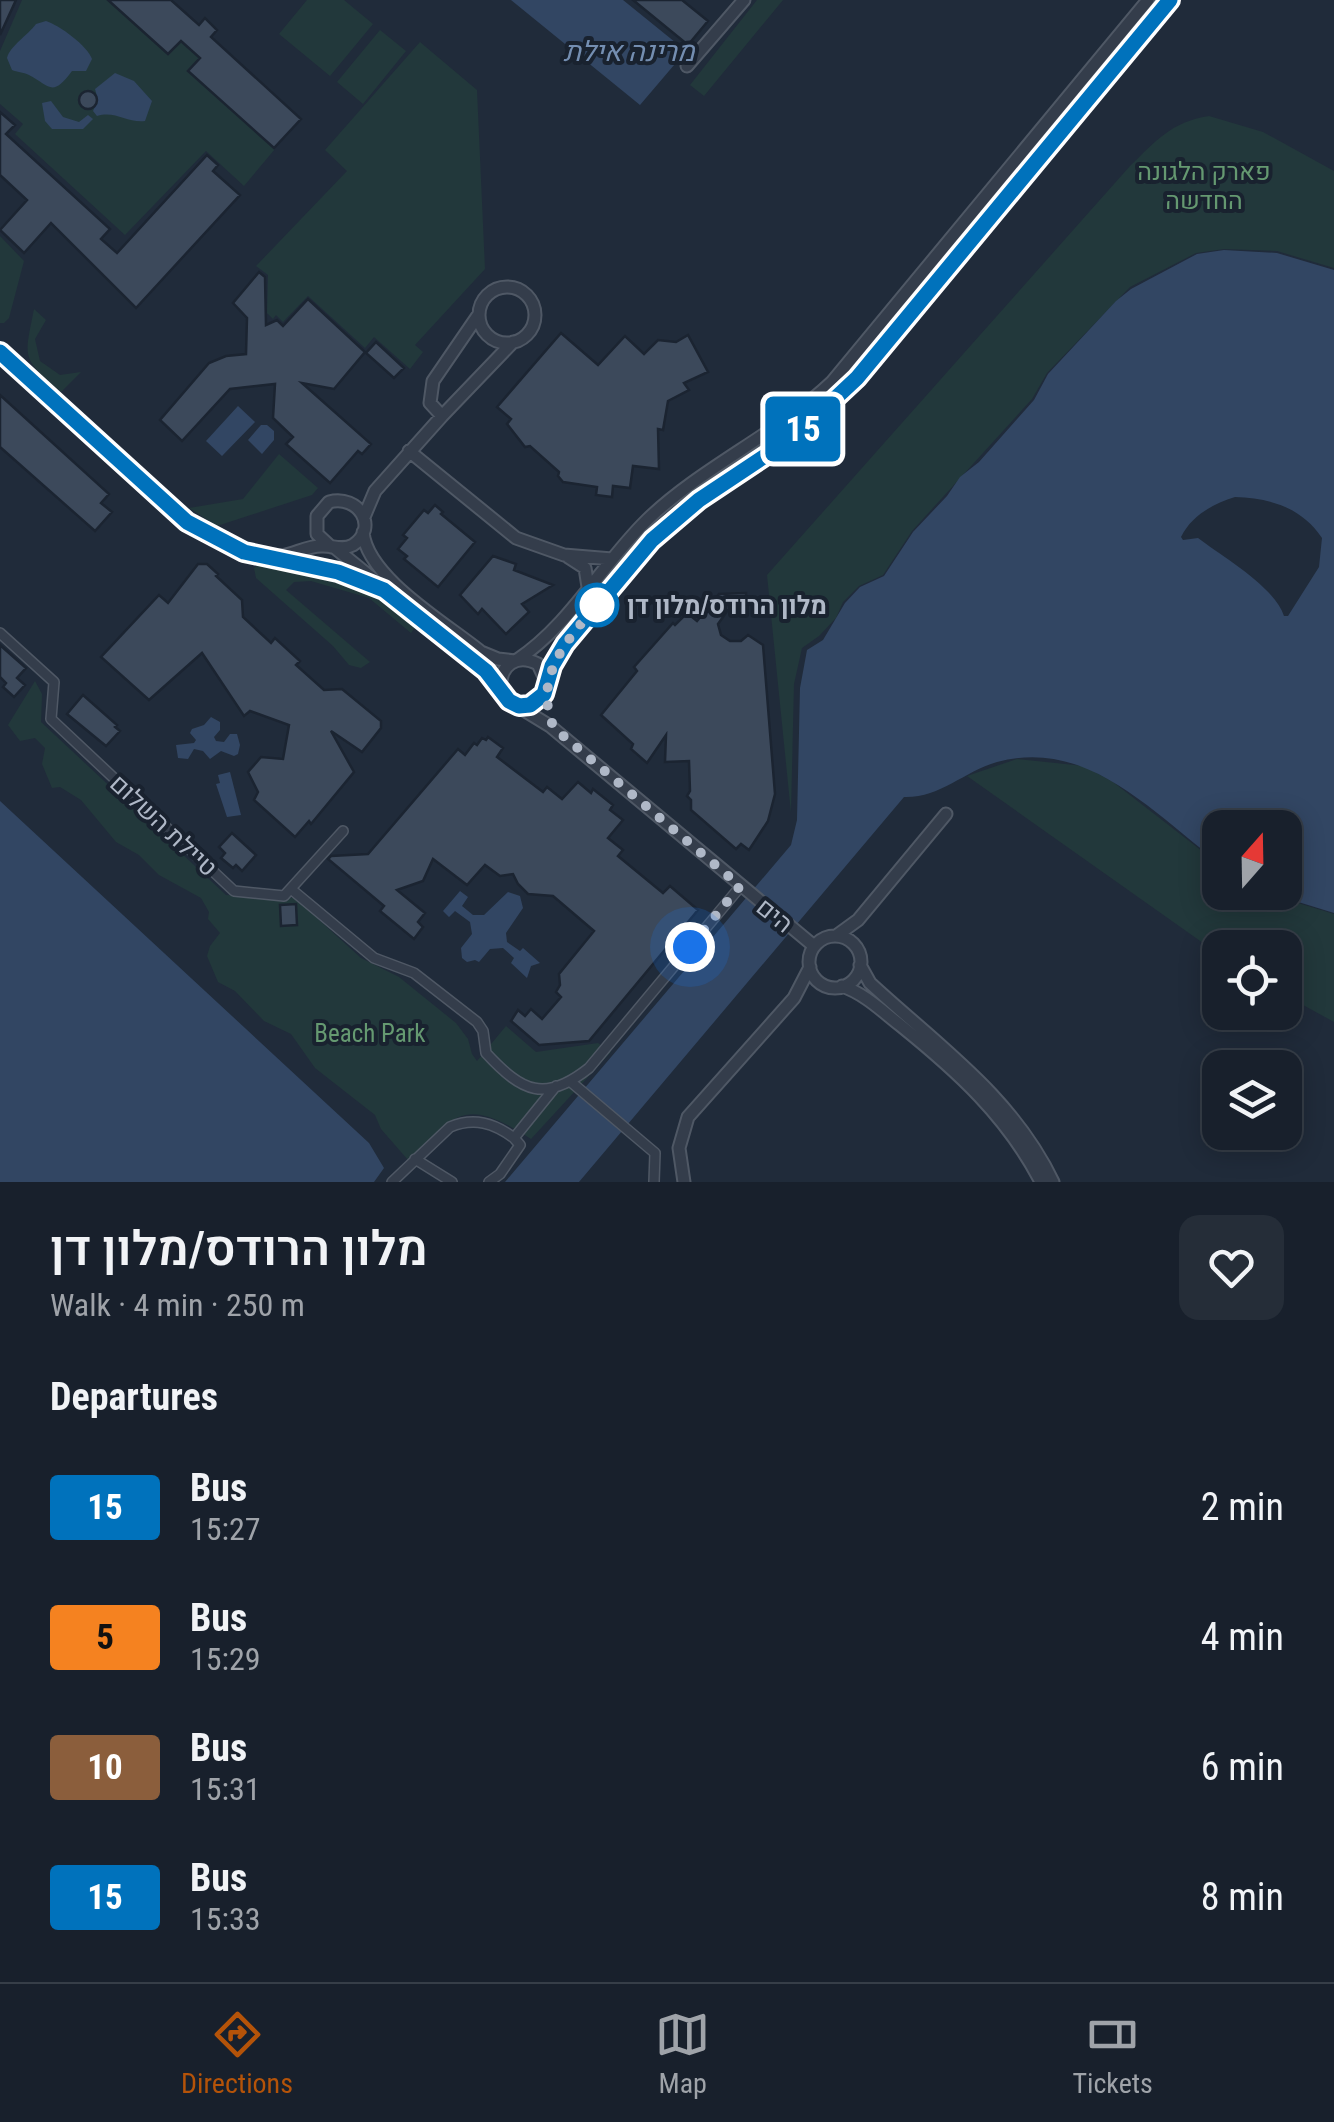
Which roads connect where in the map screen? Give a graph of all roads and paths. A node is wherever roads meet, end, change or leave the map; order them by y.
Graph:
1 (744, 0) edge
2 (1148, 0) edge
3 (1170, 0) edge
4 (687, 66) dead end
5 (479, 314) junction
6 (513, 342) junction
7 (0, 352) edge
8 (442, 416) junction
9 (409, 451) junction
10 (374, 491) junction
11 (344, 500) junction
12 (363, 527) junction
13 (333, 548) junction
14 (564, 555) junction
15 (267, 556) junction
16 (612, 559) junction
17 (588, 588) junction
18 (384, 590) junction
19 (0, 633) edge
20 (516, 661) junction
21 (546, 687) junction
22 (500, 689) junction
23 (519, 706) junction
24 (554, 728) junction
25 (946, 814) dead end
26 (342, 831) dead end
27 (742, 888) junction
28 (291, 889) junction
29 (873, 902) junction
30 (836, 936) junction
31 (814, 946) junction
32 (858, 951) junction
33 (860, 965) junction
34 (810, 966) junction
35 (824, 985) junction
36 (842, 986) junction
37 (794, 998) junction
38 (571, 1082) junction
39 (556, 1086) junction
40 (514, 1138) junction
41 (416, 1159) junction
42 (392, 1182) edge
43 (452, 1182) edge
44 (489, 1182) edge
45 (654, 1182) edge
46 (684, 1182) edge
47 (1041, 1182) edge
48 (1054, 1182) edge

1 - 4 street
2 - 16 street
3 - 21 street
5 - 6 street
5 - 6 street
5 - 8 street
6 - 8 street
7 - 15 street
8 - 9 street
9 - 10 street
9 - 14 street
10 - 11 street
10 - 12 street
11 - 12 street
11 - 13 street
12 - 13 street
12 - 20 street
13 - 15 street
13 - 18 street
14 - 16 street
14 - 17 street
15 - 18 street
16 - 17 street
17 - 20 street
18 - 22 street
19 - 28 street, טיילת השלום
20 - 21 street
20 - 22 street
21 - 23 street
21 - 24 street
22 - 23 street
23 - 24 street, הים
24 - 27 street, הים
25 - 29 street
26 - 28 street
27 - 31 street, הים
27 - 38 street
28 - 39 street
29 - 30 street
29 - 32 street
30 - 31 street
30 - 32 street
31 - 34 street
32 - 33 street
33 - 36 street
33 - 48 street
34 - 35 street
34 - 37 street
35 - 36 street
35 - 37 street
36 - 47 street
37 - 46 street
38 - 39 street
38 - 45 street
39 - 40 street
40 - 41 street
40 - 44 street
41 - 42 street
41 - 43 street

